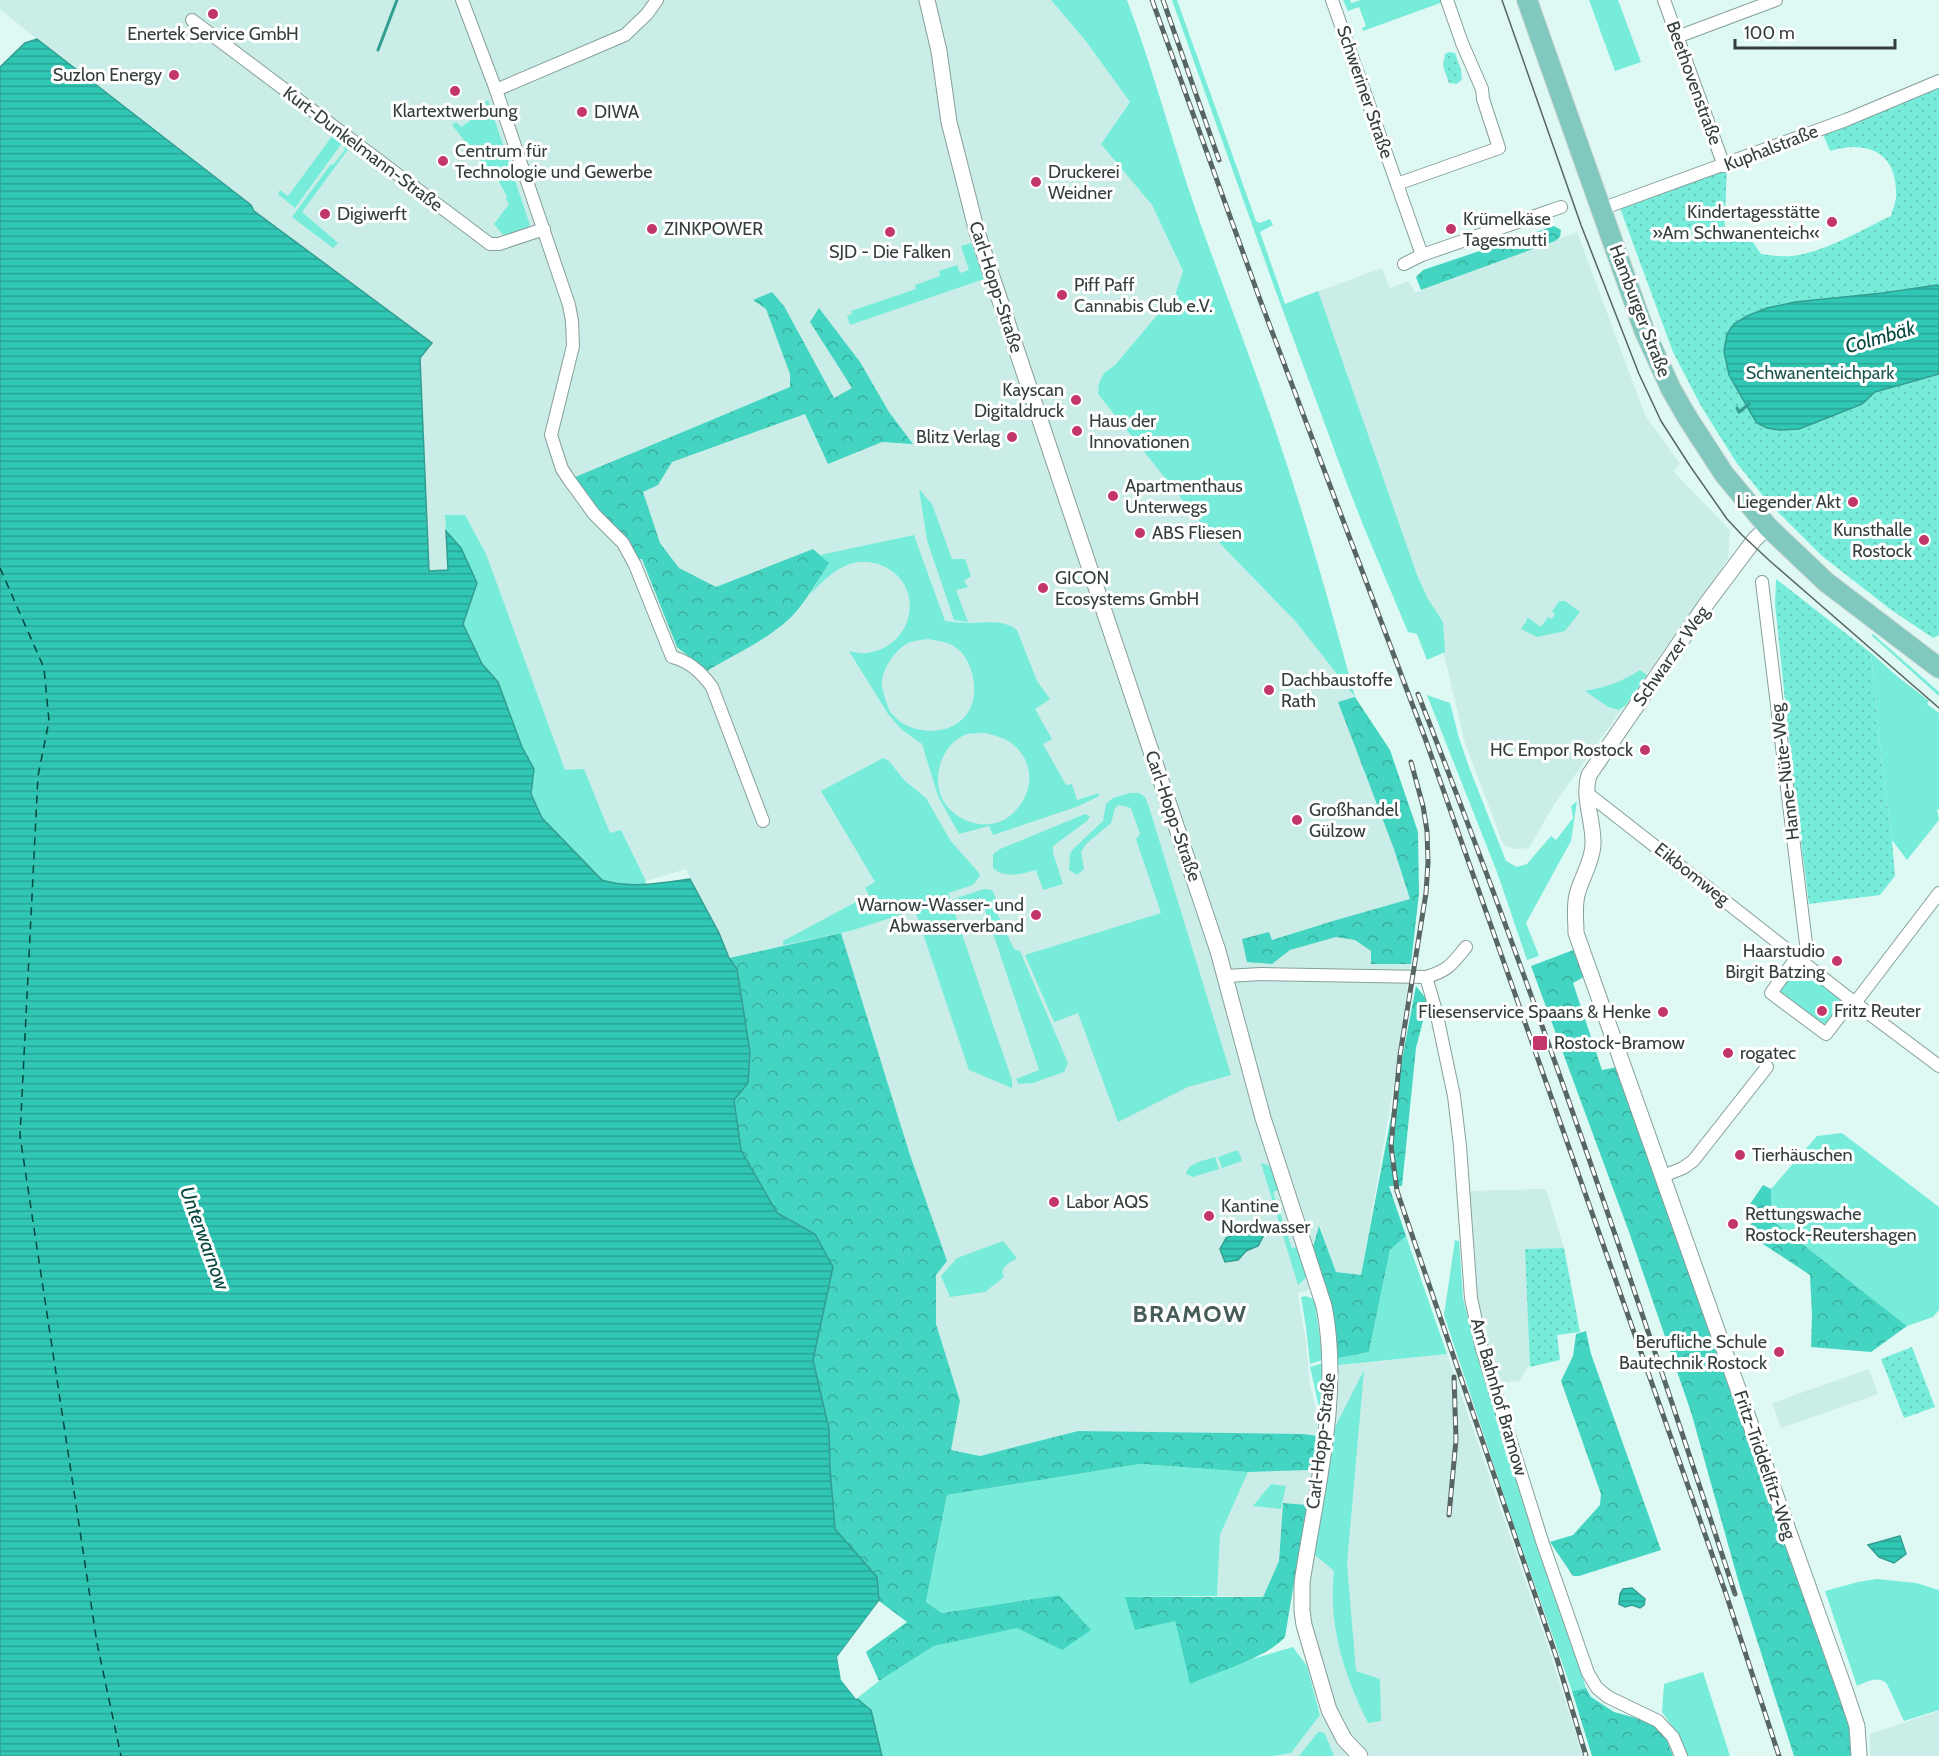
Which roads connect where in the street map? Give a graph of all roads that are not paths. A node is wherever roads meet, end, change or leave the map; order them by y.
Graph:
1 (462, 0) edge
2 (657, 0) edge
3 (927, 0) edge
4 (1332, 0) edge
5 (1447, 0) edge
6 (1527, 0) edge
7 (1664, 0) edge
8 (1776, 0) edge
9 (192, 20) dead end
10 (1677, 37) junction
11 (1939, 81) edge
12 (496, 90) junction
13 (1724, 166) junction
14 (1397, 184) junction
15 (1561, 207) dead end
16 (1601, 210) junction
17 (544, 229) junction
18 (1422, 255) junction
19 (1404, 264) dead end
20 (1768, 527) junction
21 (1762, 582) dead end
22 (1936, 660) edge
23 (1587, 793) junction
24 (763, 821) dead end
25 (1939, 892) edge
26 (1466, 947) dead end
27 (1799, 958) junction
28 (1226, 976) junction
29 (1426, 977) junction
30 (1854, 1001) junction
31 (1939, 1066) edge
32 (1767, 1067) dead end
33 (1663, 1176) junction
34 (1360, 1756) edge
35 (1681, 1756) edge
36 (1859, 1756) edge

1 - 12 street
2 - 12 street
3 - 28 street, Carl-Hopp-Straße
4 - 14 street, Schweriner Straße
5 - 14 street
6 - 16 main road, Hamburger Straße
7 - 10 street, Beethovenstraße
8 - 10 street
9 - 17 street, Kurt-Dunkelmann-Straße
10 - 13 street, Beethovenstraße
11 - 13 street, Kuphalstraße
12 - 17 street
13 - 16 street, Kuphalstraße
14 - 18 street, Schweriner Straße
15 - 18 street
16 - 20 main road, Hamburger Straße
17 - 24 street
18 - 19 street
20 - 22 main road, Hamburger Straße
20 - 23 street, Schwarzer Weg
21 - 27 street, Hanne-Nüte-Weg
23 - 27 street, Eikbomweg
23 - 33 street, Fritz-Triddelfitz-Weg
25 - 30 street
26 - 29 street
27 - 30 street, Eikbomweg
27 - 30 street
28 - 29 street
28 - 34 street, Carl-Hopp-Straße
29 - 35 street, Am Bahnhof Bramow
30 - 31 street, Eikbomweg
32 - 33 street
33 - 36 street, Fritz-Triddelfitz-Weg

